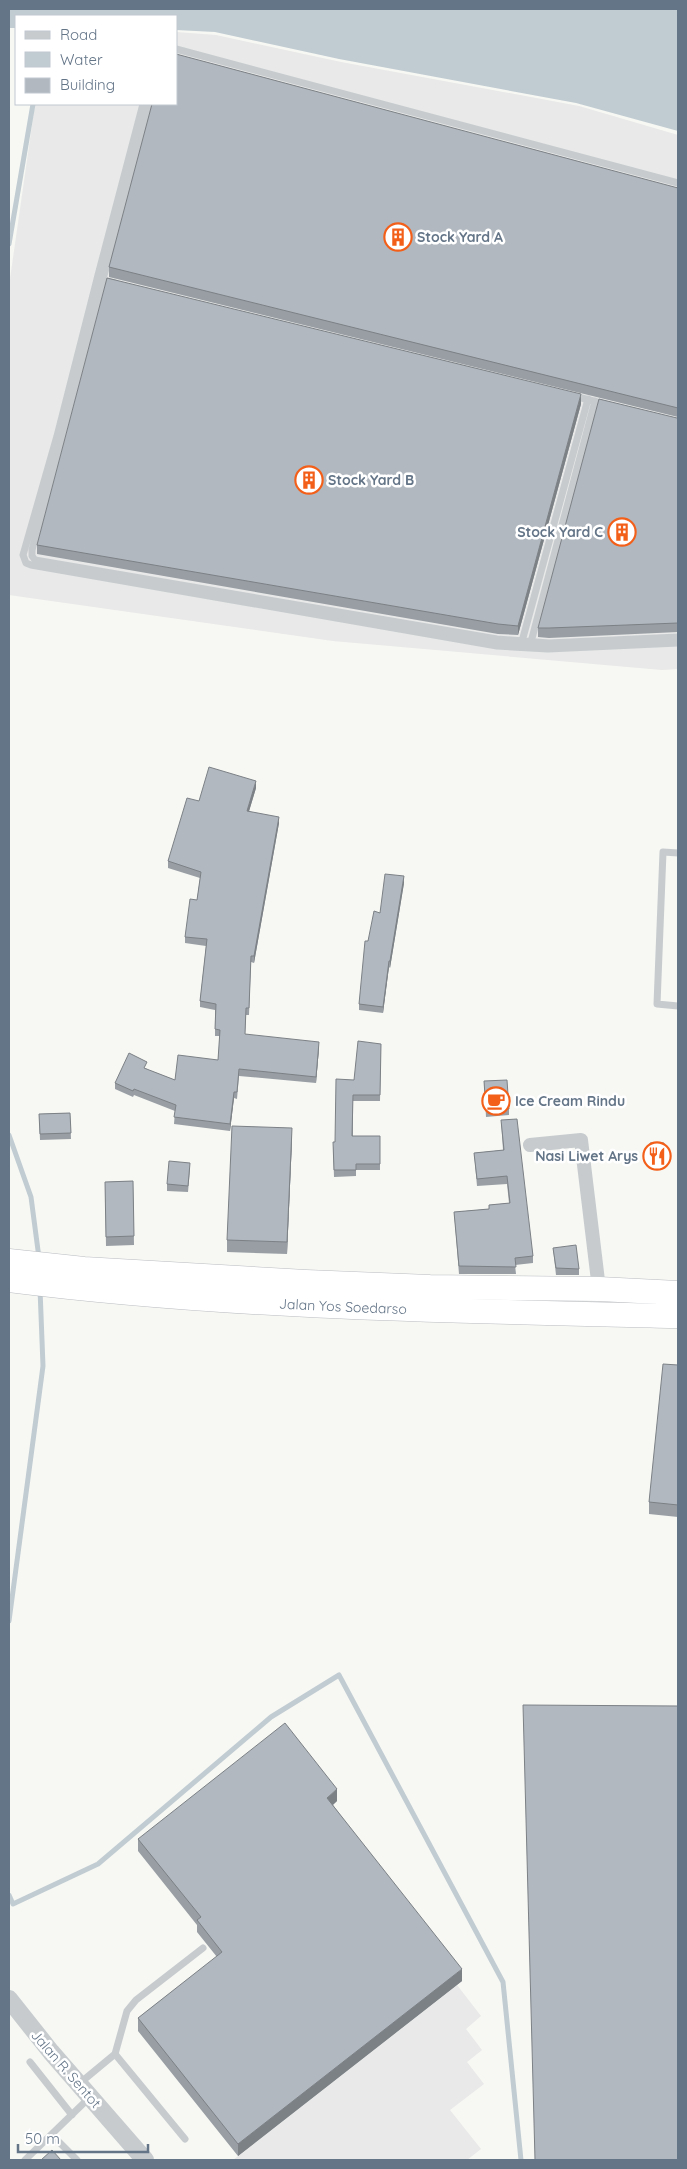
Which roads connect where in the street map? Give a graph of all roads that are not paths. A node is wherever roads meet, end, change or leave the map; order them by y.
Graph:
1 (178, 50) edge
2 (178, 58) edge
3 (224, 70) edge
4 (143, 105) edge
5 (149, 105) edge
6 (678, 183) edge
7 (100, 282) junction
8 (122, 288) edge
9 (568, 397) edge
10 (591, 402) junction
11 (613, 408) edge
12 (678, 637) edge
13 (531, 642) junction
14 (678, 643) edge
15 (521, 644) junction
16 (678, 853) edge
17 (678, 1006) edge
18 (530, 1145) dead end
19 (9, 1261) edge
20 (84, 1279) junction
21 (9, 1280) edge
22 (599, 1289) junction
23 (678, 1293) edge
24 (430, 1299) junction
25 (602, 1314) junction
26 (678, 1316) edge
27 (203, 1948) dead end
28 (9, 1999) edge
29 (115, 2054) junction
30 (30, 2062) dead end
31 (85, 2090) junction
32 (72, 2115) junction
33 (52, 2135) junction
34 (184, 2139) dead end
35 (25, 2160) edge
36 (77, 2160) edge
37 (145, 2160) edge

1 - 6 lane
2 - 3 lane
4 - 7 lane
5 - 7 lane
7 - 8 lane
7 - 15 lane
9 - 10 lane
10 - 11 lane
10 - 13 lane
10 - 15 lane
12 - 13 lane
13 - 15 lane
14 - 15 lane
16 - 17 lane
18 - 22 street
19 - 20 highway, Jalan Yos Soedarso
20 - 21 highway, Jalan Yos Soedarso
20 - 24 highway, Jalan Yos Soedarso
20 - 24 highway, Jalan Yos Soedarso
22 - 23 highway, Jalan Yos Soedarso
22 - 24 highway, Jalan Yos Soedarso
22 - 25 highway
24 - 25 highway, Jalan Yos Soedarso
25 - 26 highway, Jalan Yos Soedarso
27 - 29 lane
28 - 31 street, Jalan R. Sentot
29 - 31 lane
29 - 34 lane
30 - 32 lane
31 - 32 lane
31 - 37 street, Jalan R. Sentot
32 - 33 lane
33 - 35 lane
33 - 36 lane

